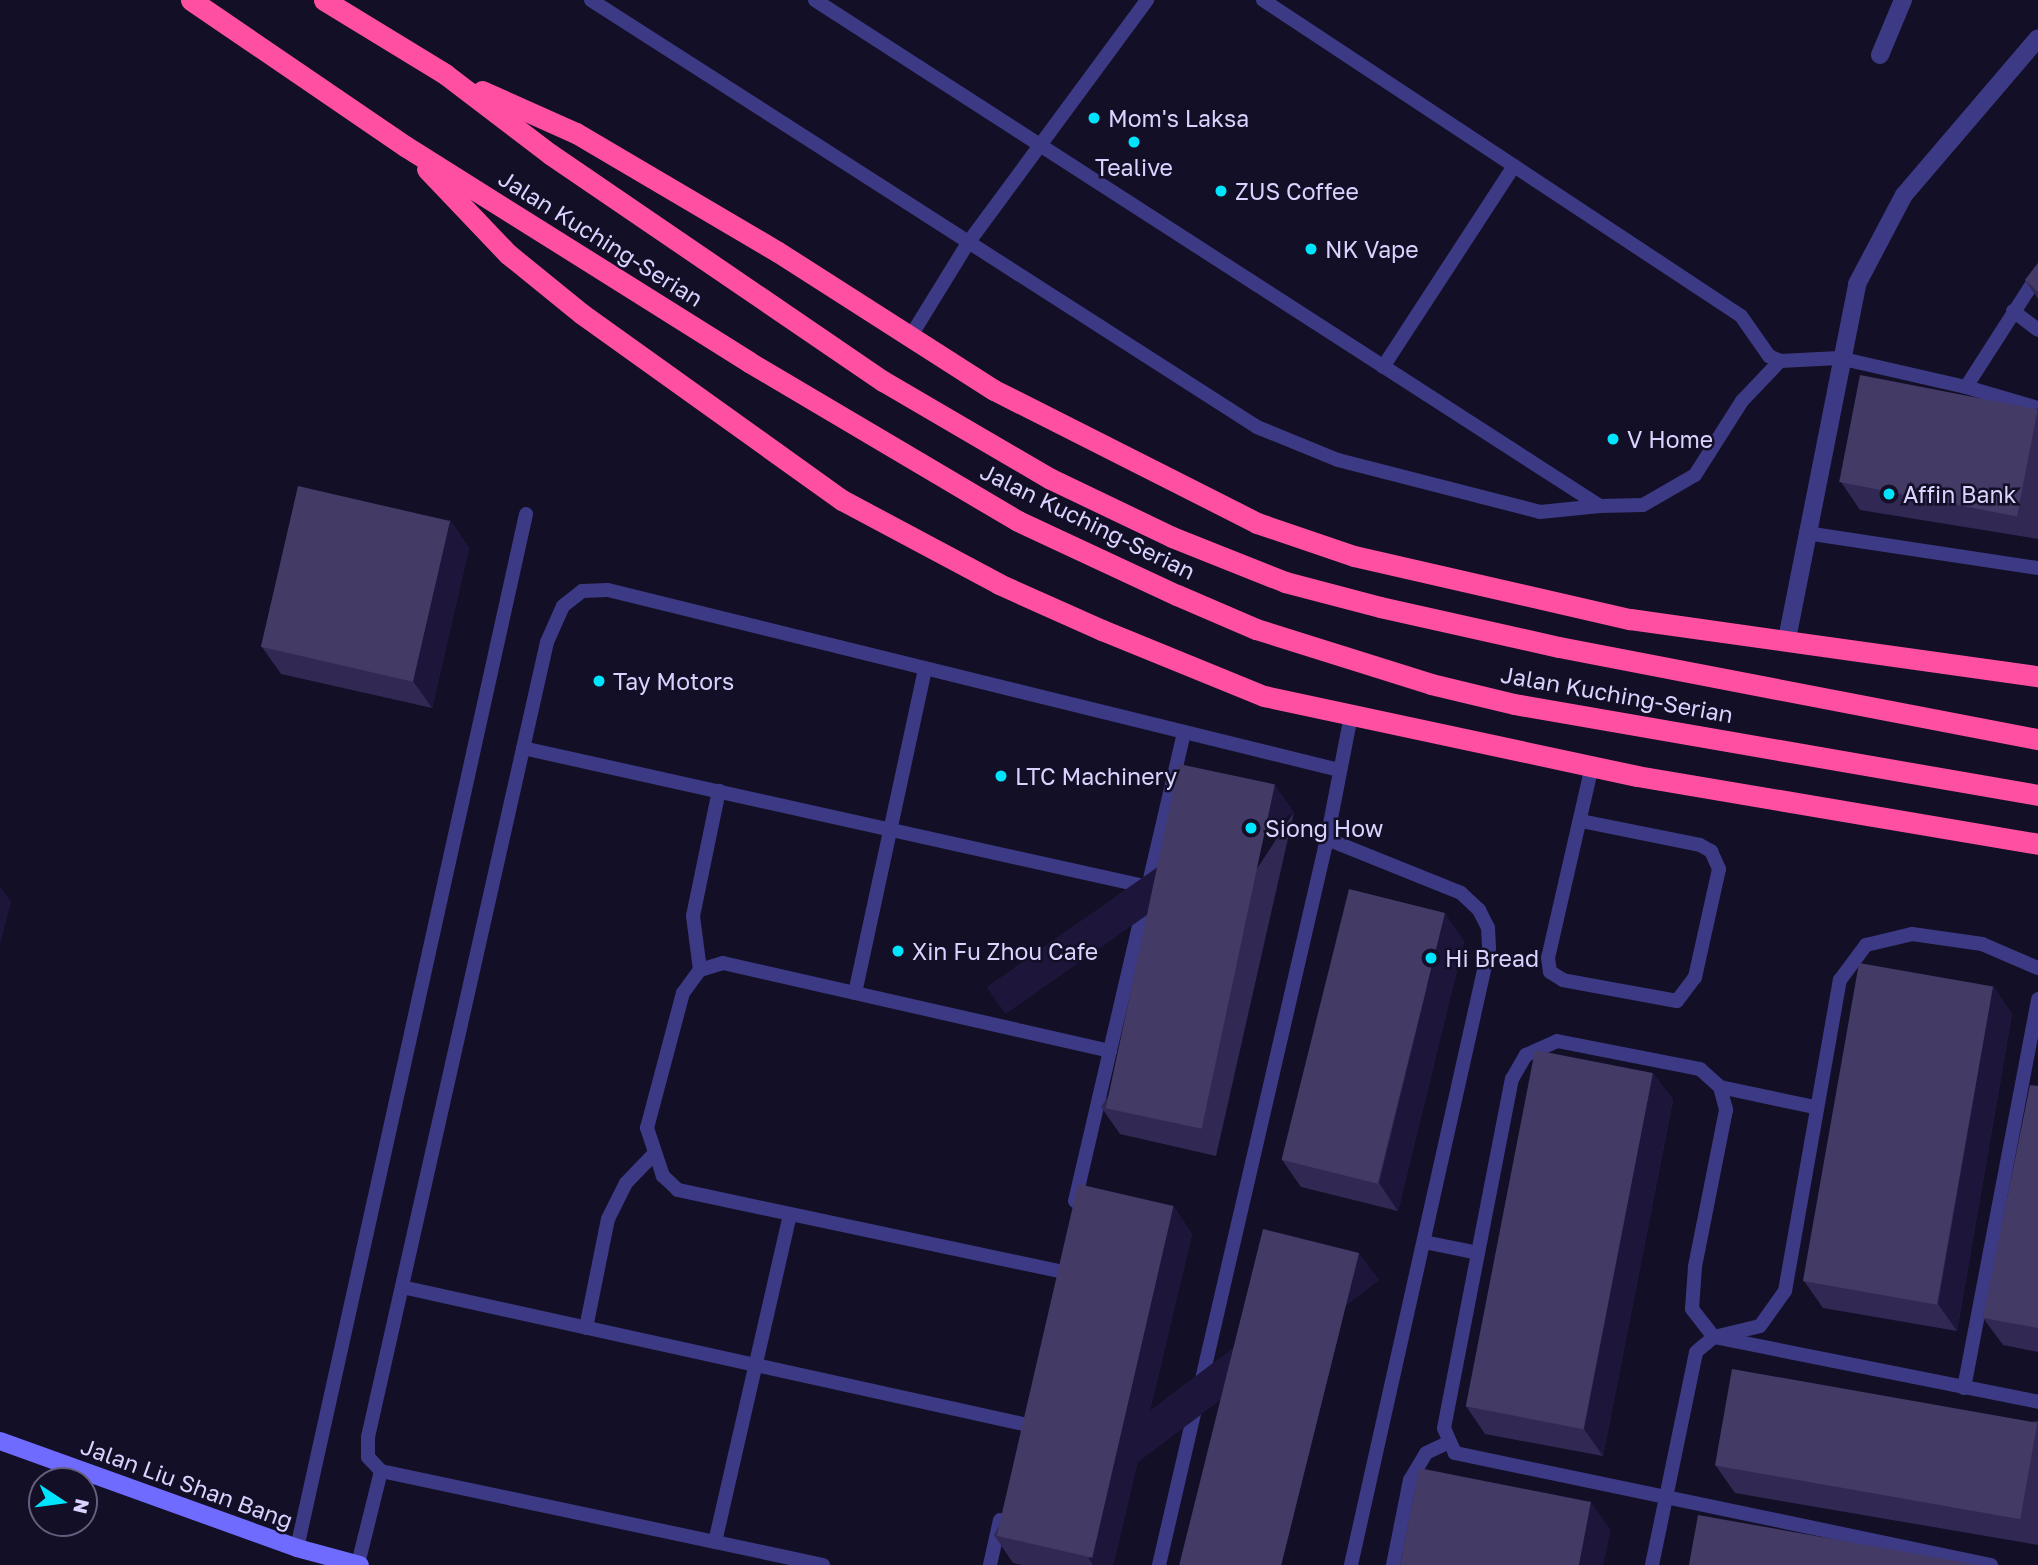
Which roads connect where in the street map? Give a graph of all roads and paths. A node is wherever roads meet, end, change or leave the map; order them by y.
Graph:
1 (191, 0) edge
2 (324, 0) edge
3 (590, 0) edge
4 (816, 0) edge
5 (1147, 0) edge
6 (1263, 0) edge
7 (1902, 0) edge
8 (2038, 38) edge
9 (1880, 55) dead end
10 (445, 74) junction
11 (405, 146) junction
12 (1043, 146) junction
13 (1514, 166) junction
14 (968, 243) junction
15 (2038, 275) edge
16 (2014, 311) junction
17 (2038, 330) edge
18 (912, 334) junction
19 (1839, 358) junction
20 (1780, 361) junction
21 (1383, 367) junction
22 (1966, 387) junction
23 (2038, 408) edge
24 (1600, 506) junction
25 (526, 514) dead end
26 (1806, 533) junction
27 (2038, 568) edge
28 (1787, 639) junction
29 (925, 668) junction
30 (2038, 676) edge
31 (1350, 715) junction
32 (1184, 732) junction
33 (2038, 739) edge
34 (523, 748) junction
35 (1592, 766) junction
36 (1339, 770) junction
37 (719, 791) junction
38 (2038, 795) edge
39 (1581, 821) junction
40 (889, 829) junction
41 (1327, 839) junction
42 (2036, 844) edge
43 (1148, 887) junction
44 (2038, 968) edge
45 (700, 970) junction
46 (855, 993) junction
47 (2038, 999) edge
48 (1110, 1051) junction
49 (1720, 1087) junction
50 (1814, 1107) junction
51 (653, 1155) junction
52 (790, 1214) junction
53 (1071, 1219) edge
54 (1424, 1242) junction
55 (1478, 1253) junction
56 (1059, 1271) edge
57 (402, 1287) junction
58 (586, 1328) junction
59 (1714, 1337) junction
60 (755, 1365) junction
61 (1964, 1388) junction
62 (2038, 1402) edge
63 (1023, 1424) edge
64 (0, 1441) edge
65 (1447, 1443) junction
66 (381, 1471) junction
67 (1664, 1497) junction
68 (1005, 1501) edge
69 (715, 1542) junction
70 (297, 1548) junction
71 (359, 1565) edge
72 (823, 1565) edge
73 (990, 1565) edge
74 (1160, 1565) edge
75 (1351, 1565) edge
76 (1393, 1565) edge
77 (1652, 1565) edge
78 (1991, 1565) edge

1 - 11 highway, Jalan Kuching-Serian
2 - 10 highway, Jalan Kuching-Serian
3 - 14 lane
4 - 12 lane
5 - 12 lane
6 - 13 lane
7 - 9 street
8 - 19 street
10 - 18 highway
10 - 33 highway, Jalan Kuching-Serian
11 - 31 highway
11 - 38 highway, Jalan Kuching-Serian
12 - 14 lane
12 - 21 lane
13 - 20 lane
13 - 21 lane
14 - 18 lane
14 - 24 lane
15 - 16 lane
16 - 17 lane
16 - 22 lane
18 - 28 highway
19 - 20 lane
19 - 22 lane
19 - 26 street
20 - 24 lane
21 - 24 lane
22 - 23 lane
25 - 70 lane
26 - 27 lane
26 - 28 street
28 - 30 highway
29 - 32 lane
29 - 34 lane
29 - 40 lane
31 - 35 highway
31 - 36 lane
32 - 36 lane
32 - 43 lane
34 - 37 lane
34 - 57 lane
35 - 39 lane
35 - 42 highway
36 - 41 lane
37 - 40 lane
37 - 45 lane
39 - 39 lane
40 - 43 lane
40 - 46 lane
41 - 54 lane
41 - 74 lane
43 - 48 lane
44 - 50 lane
45 - 46 lane
45 - 51 lane
46 - 48 lane
47 - 61 lane
48 - 53 lane
49 - 50 lane
49 - 55 lane
49 - 59 lane
50 - 59 lane
51 - 52 lane
51 - 58 lane
52 - 56 lane
52 - 60 lane
54 - 55 lane
54 - 75 lane
55 - 65 lane
57 - 58 lane
57 - 66 lane
58 - 60 lane
59 - 61 lane
59 - 67 lane
60 - 63 lane
60 - 69 lane
61 - 62 lane
64 - 70 main road, Jalan Liu Shan Bang
65 - 67 lane
65 - 76 lane
66 - 69 lane
66 - 71 lane
67 - 77 lane
67 - 78 lane
68 - 73 lane
69 - 72 lane
70 - 71 main road, Jalan Liu Shan Bang

